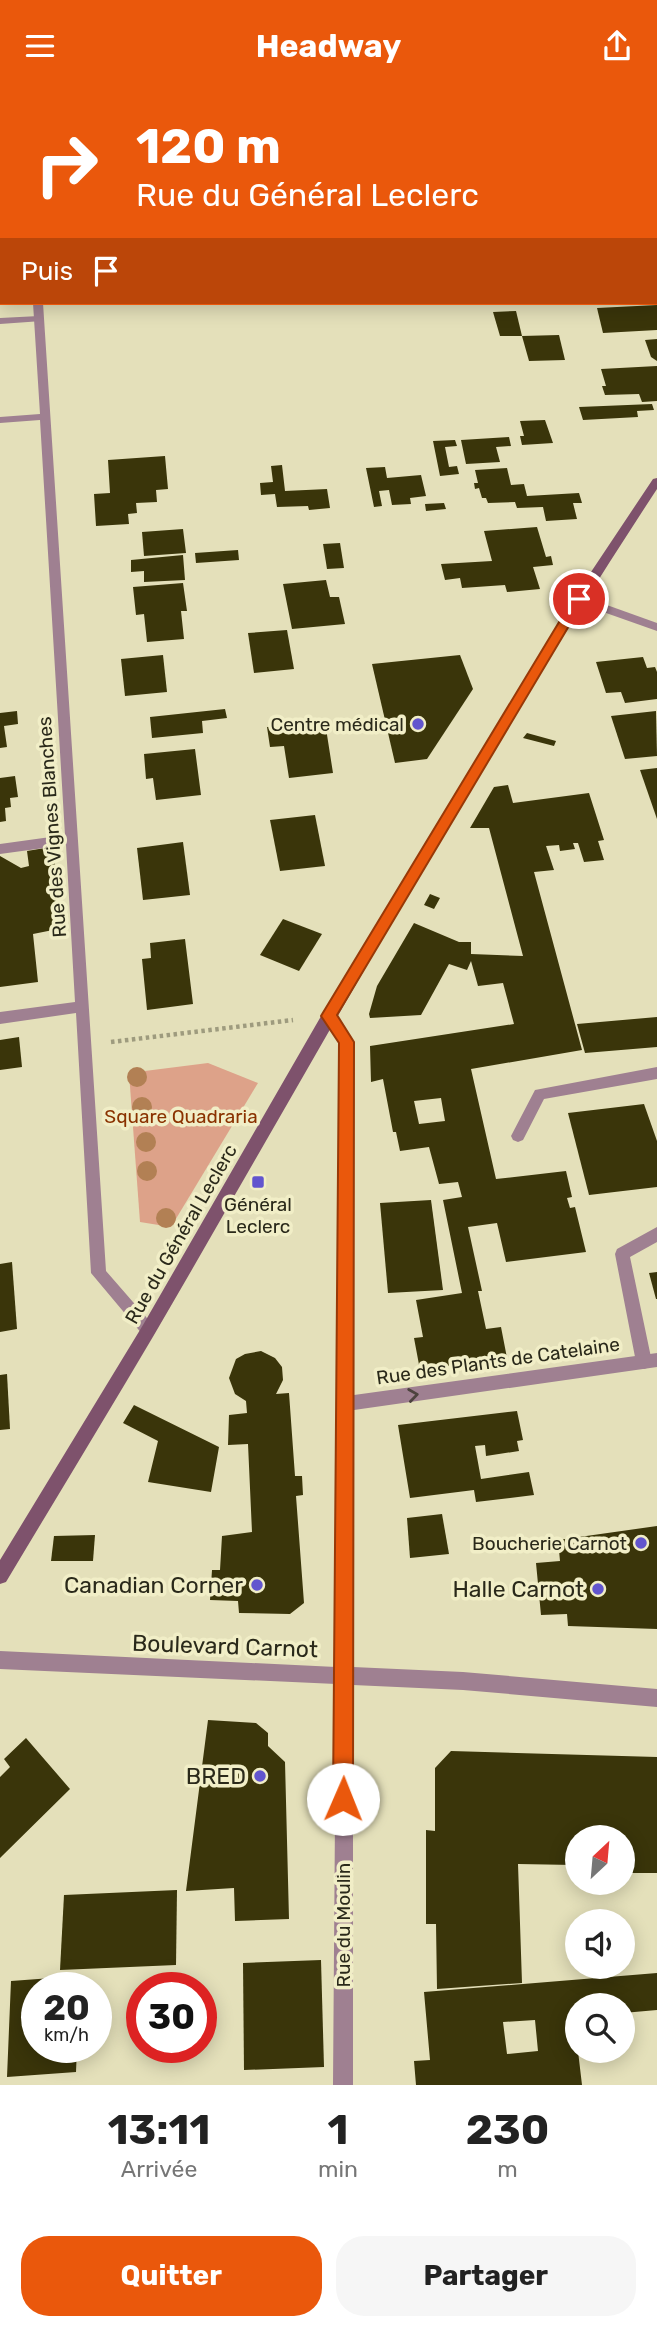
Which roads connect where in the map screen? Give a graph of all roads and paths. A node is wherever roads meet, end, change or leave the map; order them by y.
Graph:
1 (38, 305) edge
2 (38, 319) junction
3 (0, 321) edge
4 (44, 417) junction
5 (0, 419) edge
6 (657, 481) edge
7 (579, 599) junction
8 (657, 627) edge
9 (72, 839) junction
10 (0, 849) edge
11 (82, 1007) junction
12 (329, 1016) junction
13 (0, 1018) edge
14 (85, 1045) junction
15 (657, 1073) edge
16 (518, 1136) dead end
17 (657, 1234) edge
18 (148, 1330) junction
19 (650, 1361) edge
20 (346, 1404) junction
21 (0, 1576) edge
22 (0, 1660) edge
23 (345, 1676) junction
24 (657, 1698) edge
25 (343, 2085) edge

1 - 2 street, Rue des Vignes Blanches
2 - 3 street
2 - 4 street, Rue des Vignes Blanches
4 - 5 street
4 - 9 street, Rue des Vignes Blanches
6 - 7 street, Rue du Général Leclerc
7 - 8 street
7 - 12 street, Rue du Général Leclerc
9 - 10 street
9 - 11 street, Rue des Vignes Blanches
11 - 13 street
11 - 14 street, Rue des Vignes Blanches
12 - 14 path
12 - 18 street, Rue du Général Leclerc
12 - 20 street, Rue du Moulin
14 - 18 street, Rue des Vignes Blanches
15 - 16 street
17 - 19 street
18 - 21 street, Rue du Général Leclerc
20 -> 19 street, Rue des Plants de Catelaine
20 - 23 street, Rue du Moulin
22 - 23 street, Boulevard Carnot
23 - 24 street, Boulevard Carnot
23 - 25 street, Rue du Moulin

